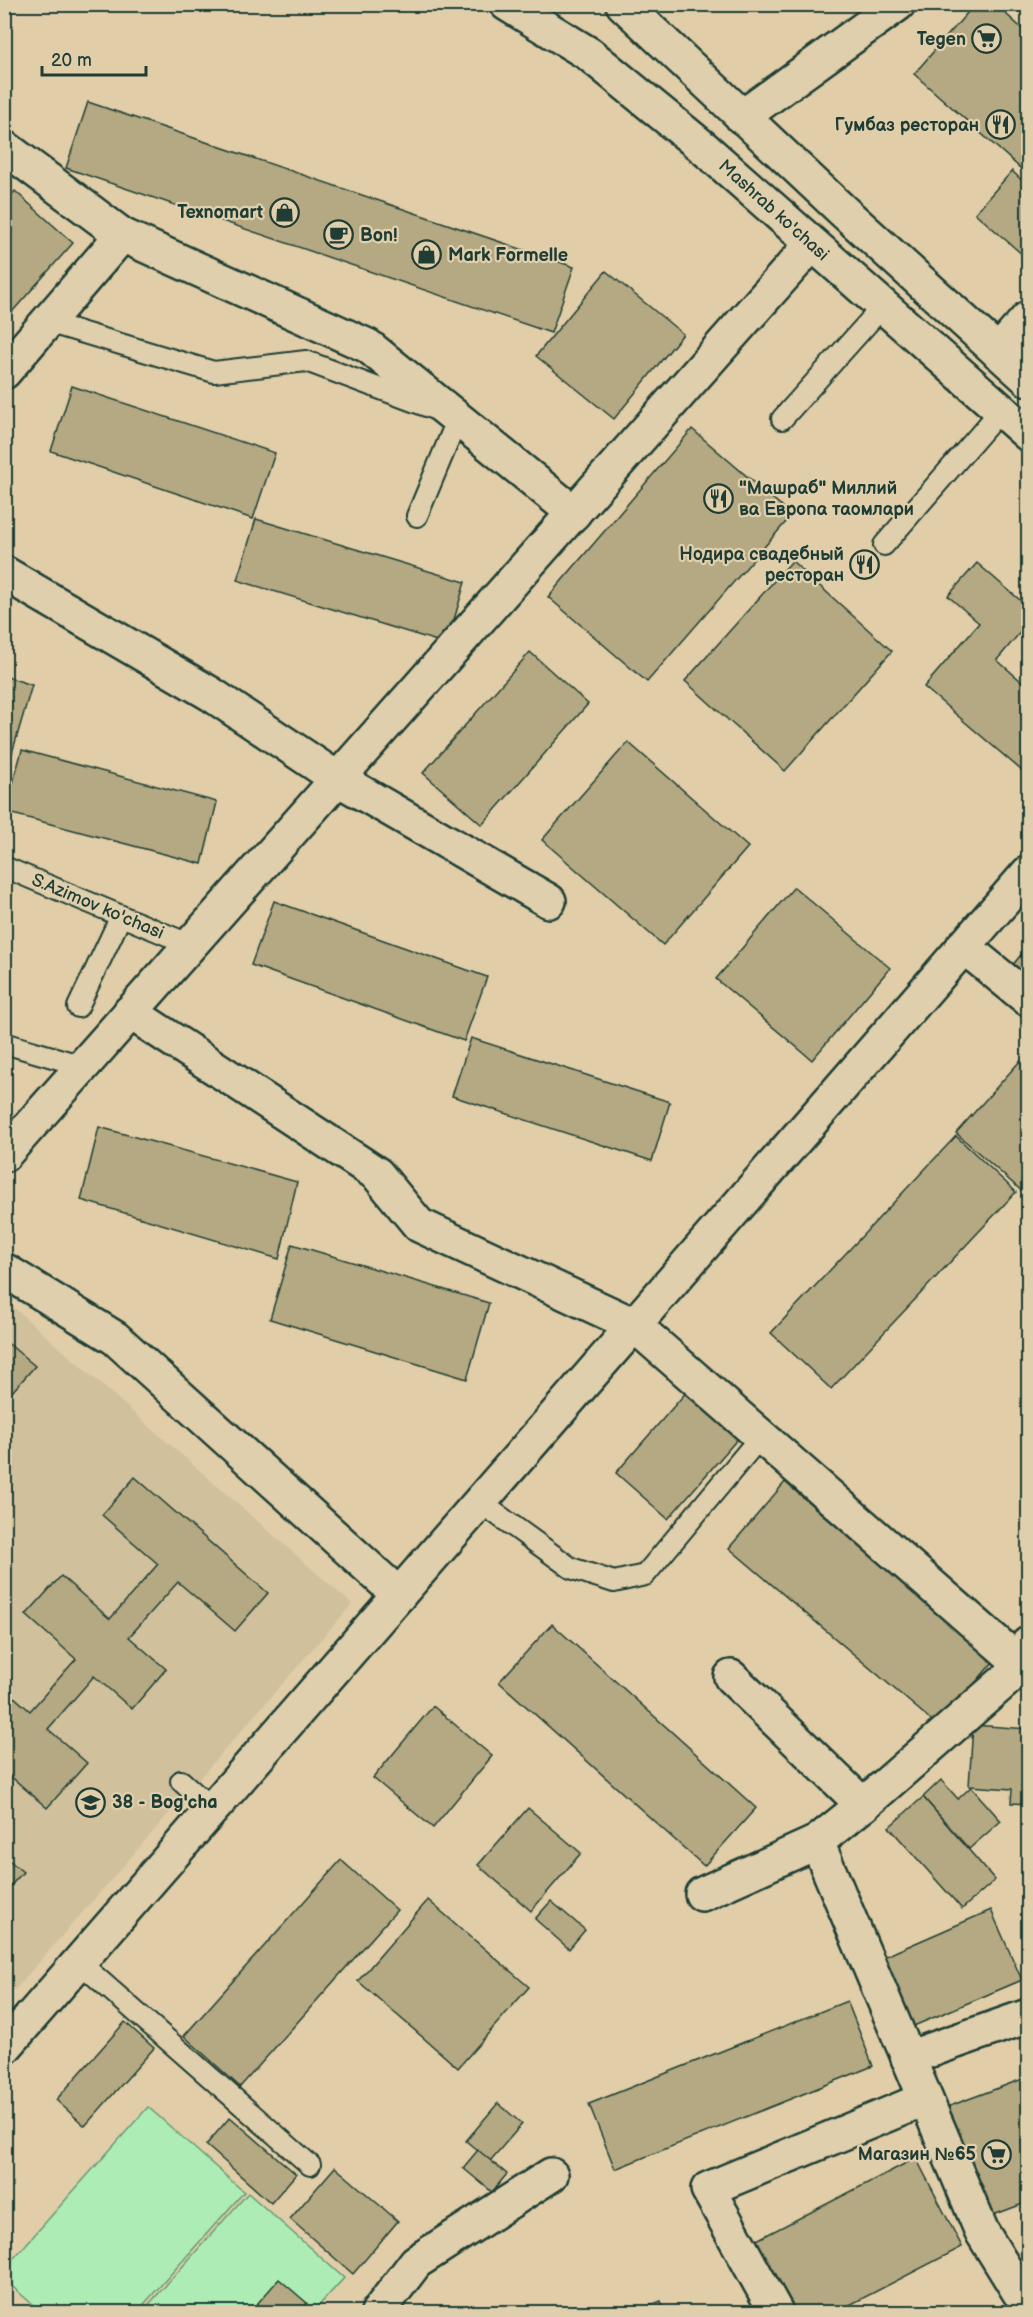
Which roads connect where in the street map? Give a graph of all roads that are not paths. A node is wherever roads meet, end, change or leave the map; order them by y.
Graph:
1 (507, 4) edge
2 (623, 4) edge
3 (898, 4) edge
4 (742, 117) junction
5 (4, 147) edge
6 (122, 235) junction
7 (812, 244) junction
8 (883, 306) junction
9 (1029, 318) edge
10 (47, 322) junction
11 (998, 352) junction
12 (4, 372) edge
13 (1029, 379) edge
14 (1001, 410) junction
15 (458, 418) junction
16 (782, 419) dead end
17 (1029, 434) edge
18 (574, 513) junction
19 (417, 516) dead end
20 (884, 545) dead end
21 (4, 573) edge
22 (338, 779) junction
23 (4, 867) edge
24 (1029, 873) edge
25 (549, 901) dead end
26 (121, 916) junction
27 (191, 945) junction
28 (963, 946) junction
29 (1029, 999) edge
30 (78, 1006) dead end
31 (130, 1012) junction
32 (4, 1043) edge
33 (83, 1066) junction
34 (4, 1155) edge
35 (4, 1270) edge
36 (634, 1324) junction
37 (761, 1436) junction
38 (480, 1502) junction
39 (399, 1595) junction
40 (1027, 1660) edge
41 (732, 1677) dead end
42 (181, 1781) dead end
43 (863, 1805) junction
44 (212, 1809) junction
45 (817, 1842) junction
46 (702, 1894) dead end
47 (79, 1962) junction
48 (1029, 2016) edge
49 (4, 2048) edge
50 (908, 2058) junction
51 (925, 2099) junction
52 (310, 2165) dead end
53 (551, 2175) dead end
54 (1017, 2295) edge
55 (378, 2313) edge
56 (776, 2313) edge

1 - 7 street, Mashrab ko'chasi
2 - 4 street
3 - 4 street
4 - 11 street
5 - 6 street
6 - 10 street
6 - 15 street
7 - 8 street, Mashrab ko'chasi
7 - 18 street
8 - 14 street, Mashrab ko'chasi
8 - 16 lane
9 - 11 street
10 - 12 street
10 - 15 lane
11 - 13 street
14 - 17 street, Mashrab ko'chasi
14 - 20 lane
15 - 18 street
15 - 19 lane
18 - 22 street
21 - 22 street
22 - 25 street
22 - 27 street
23 - 26 lane, S.Azimov ko'chasi
24 - 28 street
26 - 27 lane, S.Azimov ko'chasi
26 - 30 lane
27 - 31 street
28 - 29 street
28 - 36 street
31 - 33 street
31 - 36 street
32 - 33 lane
33 - 34 street
35 - 39 street
36 - 37 street
36 - 38 street
37 - 38 lane
37 - 40 street
38 - 39 street
39 - 44 street
40 - 43 street
41 - 43 street
42 - 44 lane
43 - 45 street
44 - 47 street
45 - 46 street
45 - 50 street
47 - 49 street
47 - 52 lane
48 - 50 street
50 - 51 street
51 - 54 street
51 - 56 street
53 - 55 street

